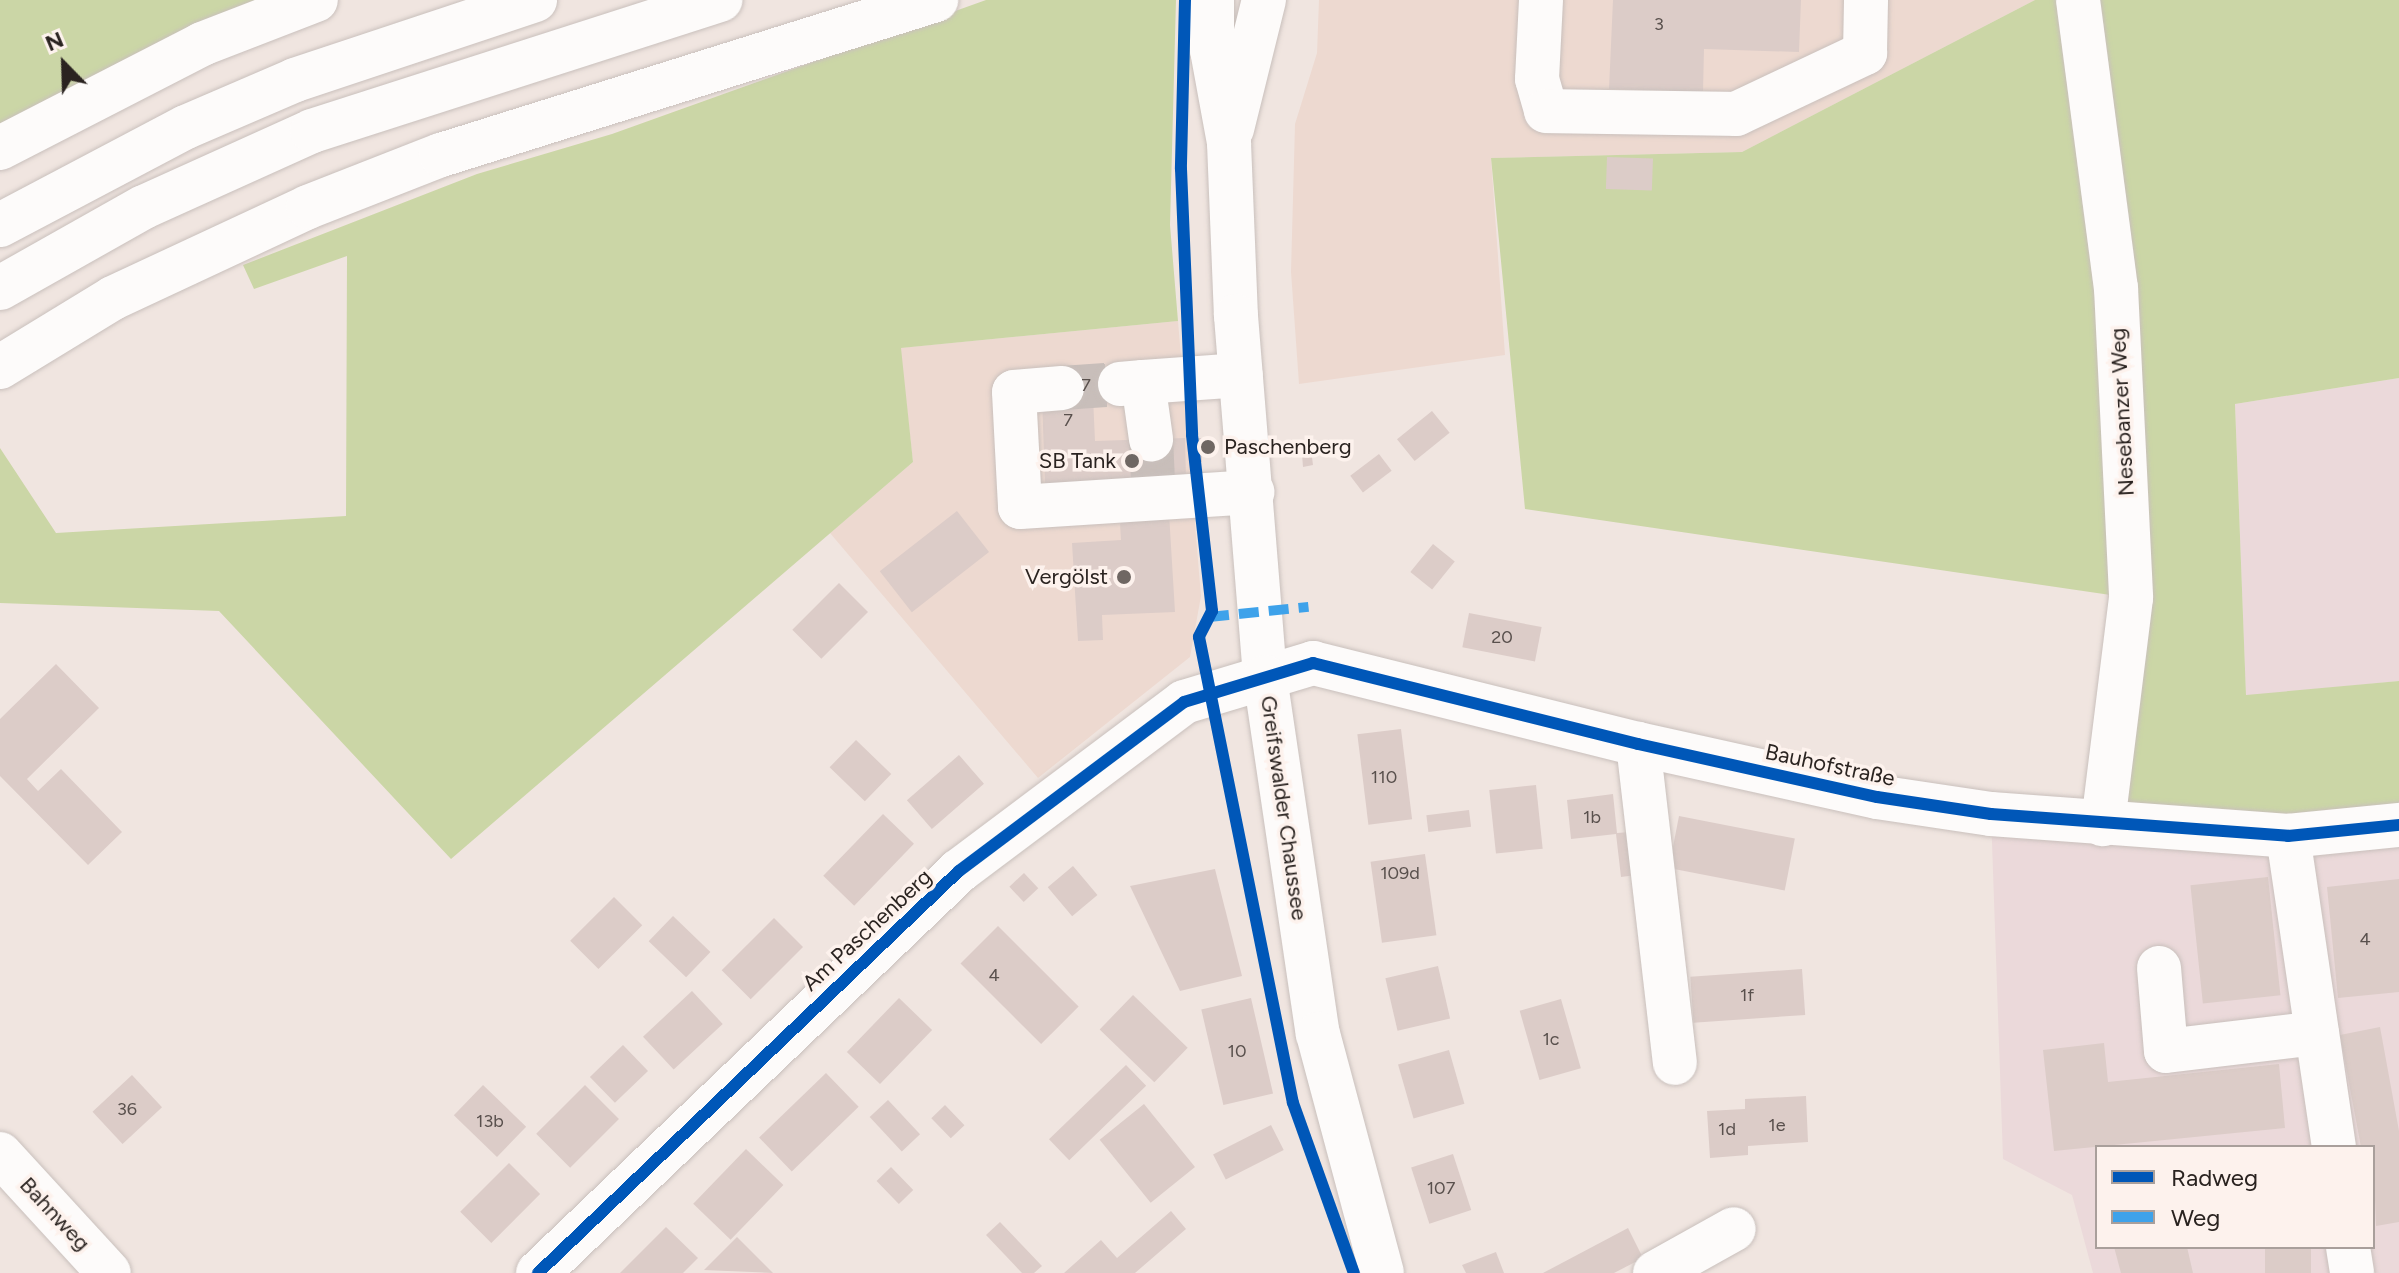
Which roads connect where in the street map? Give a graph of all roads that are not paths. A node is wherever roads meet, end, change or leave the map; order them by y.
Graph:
1 (316, 0) edge
2 (535, 0) edge
3 (720, 0) edge
4 (936, 0) edge
5 (1212, 0) edge
6 (1264, 0) edge
7 (1541, 0) edge
8 (1866, 0) edge
9 (2078, 0) edge
10 (1229, 143) junction
11 (0, 148) edge
12 (0, 225) edge
13 (0, 288) edge
14 (1241, 375) junction
15 (4, 377) edge
16 (1062, 388) tunnel mouth
17 (1153, 473) junction
18 (1253, 492) junction
19 (1265, 677) junction
20 (1638, 744) junction
21 (2103, 824) junction
22 (2399, 825) edge
23 (2288, 836) junction
24 (2159, 968) dead end
25 (2317, 1033) junction
26 (1675, 1063) dead end
27 (2334, 1145) edge
28 (0, 1154) edge
29 (1734, 1229) dead end
30 (109, 1273) edge
31 (538, 1273) edge
32 (1382, 1273) edge
33 (1655, 1273) edge

1 - 11 main road
2 - 12 main road
3 - 13 main road
4 - 15 main road
5 - 10 main road, Greifswalder Chaussee
6 - 10 main road, Greifswalder Chaussee
7 - 8 main road
9 - 21 main road, Nesebanzer Weg
10 - 14 main road, Greifswalder Chaussee
14 - 17 main road
14 - 18 main road, Greifswalder Chaussee
16 - 17 main road
17 - 18 main road
18 - 19 main road, Greifswalder Chaussee
19 - 20 main road, Bauhofstraße
19 - 31 main road, Am Paschenberg
19 - 32 main road, Greifswalder Chaussee
20 - 21 main road, Bauhofstraße
20 - 26 main road
21 - 23 main road, Bauhofstraße
22 - 23 main road, Bauhofstraße
23 - 25 main road
24 - 25 main road
25 - 27 main road
28 - 30 main road, Bahnweg
29 - 33 main road

